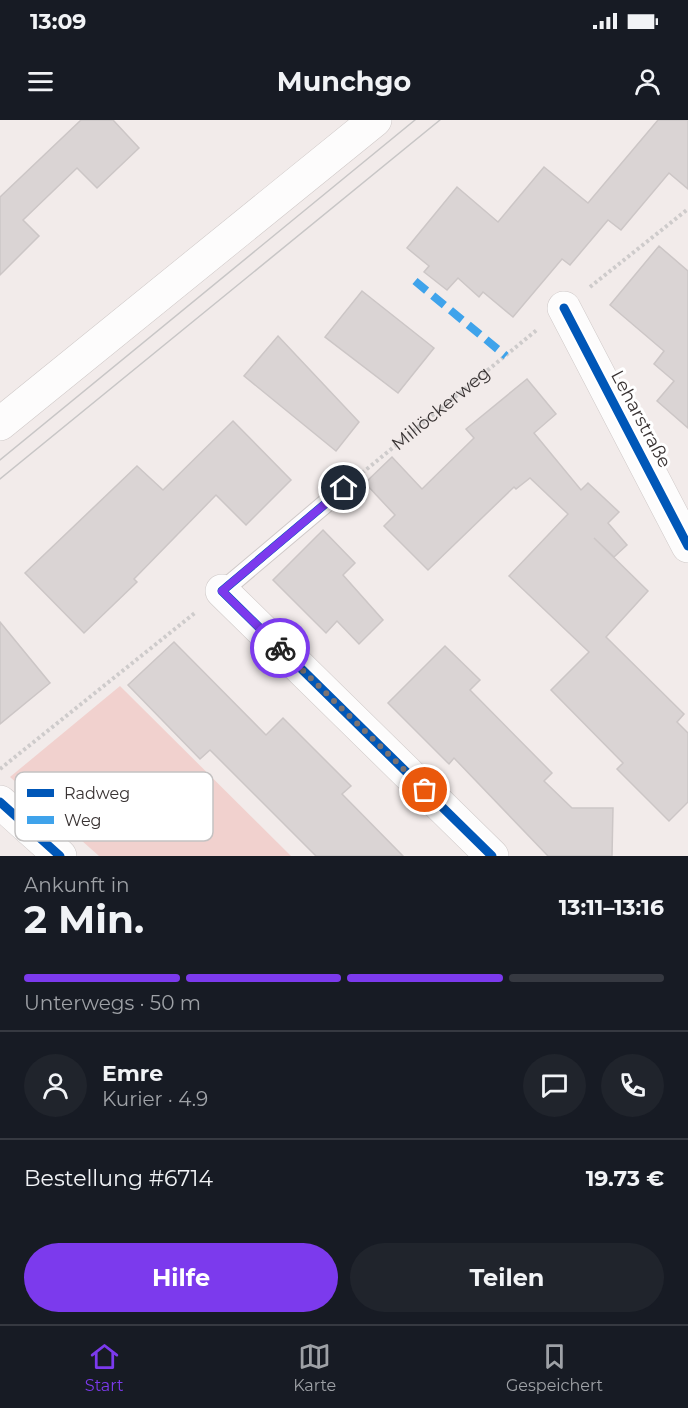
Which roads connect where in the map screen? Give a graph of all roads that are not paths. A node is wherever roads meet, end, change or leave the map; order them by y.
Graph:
1 (375, 120) edge
2 (564, 308) road end
3 (0, 424) edge
4 (344, 488) road end
5 (688, 546) edge
6 (222, 591) joint
7 (0, 802) edge
8 (15, 816) edge
9 (43, 841) edge
10 (60, 856) edge
11 (492, 856) edge

1 - 3 street
2 - 5 street, Leharstraße
4 - 6 lane
6 - 11 street
7 - 8 street
9 - 10 street

